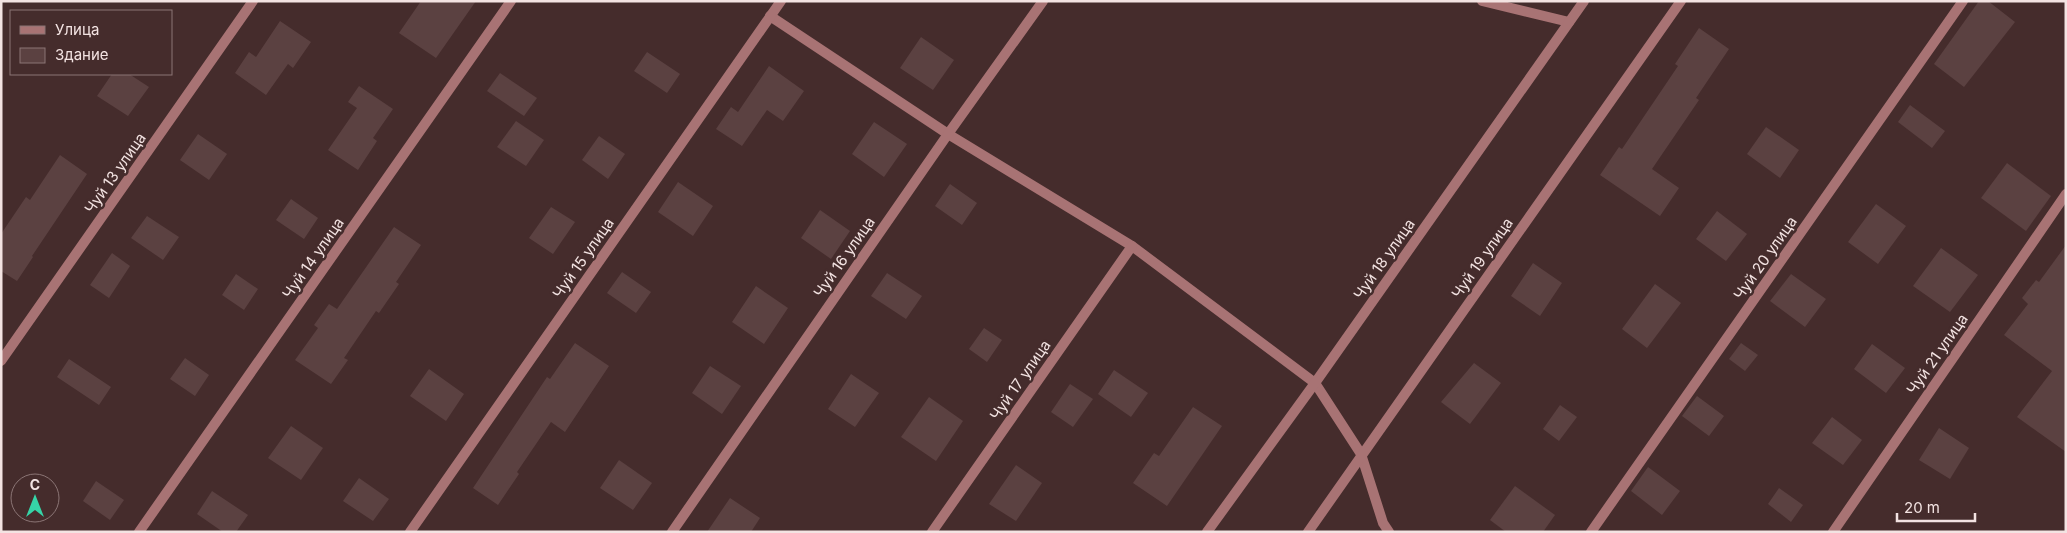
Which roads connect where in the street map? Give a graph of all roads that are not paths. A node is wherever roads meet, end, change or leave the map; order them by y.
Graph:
1 (253, 1) edge
2 (511, 1) edge
3 (781, 1) edge
4 (1043, 1) edge
5 (1482, 1) edge
6 (1584, 1) edge
7 (1681, 1) edge
8 (1963, 1) edge
9 (770, 16) junction
10 (1570, 22) junction
11 (948, 134) junction
12 (2066, 194) edge
13 (1132, 246) junction
14 (1, 361) edge
15 (1316, 383) junction
16 (1361, 454) junction
17 (139, 532) edge
18 (410, 532) edge
19 (672, 532) edge
20 (932, 532) edge
21 (1207, 532) edge
22 (1308, 532) edge
23 (1389, 532) edge
24 (1591, 532) edge
25 (1833, 532) edge

1 - 14 street, Чуй 13 улица
2 - 17 street, Чуй 14 улица
3 - 9 street, Чуй 15 улица
4 - 11 street, Чуй 16 улица
5 - 10 street
6 - 10 street, Чуй 18 улица
7 - 16 street, Чуй 19 улица
8 - 24 street, Чуй 20 улица
9 - 11 street
9 - 18 street, Чуй 15 улица
10 - 15 street, Чуй 18 улица
11 - 13 street
11 - 19 street, Чуй 16 улица
12 - 25 street, Чуй 21 улица
13 - 15 street
13 - 20 street, Чуй 17 улица
15 - 16 street
15 - 21 street, Чуй 18 улица
16 - 22 street, Чуй 19 улица
16 - 23 street

